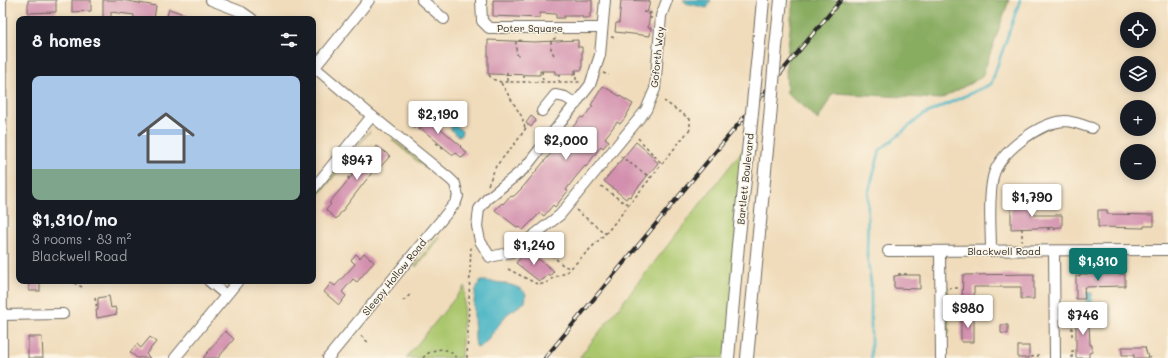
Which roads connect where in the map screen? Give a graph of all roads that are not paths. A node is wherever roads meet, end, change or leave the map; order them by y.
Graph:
1 (1, 0) edge
2 (211, 0) edge
3 (369, 0) edge
4 (422, 0) edge
5 (481, 0) edge
6 (605, 0) edge
7 (667, 0) edge
8 (763, 0) edge
9 (781, 0) edge
10 (248, 16) edge
11 (444, 19) dead end
12 (605, 33) junction
13 (316, 64) edge
14 (316, 68) edge
15 (576, 104) junction
16 (542, 111) dead end
17 (372, 116) junction
18 (1092, 128) dead end
19 (316, 185) edge
20 (1168, 250) edge
21 (888, 251) dead end
22 (940, 251) junction
23 (991, 251) junction
24 (1054, 251) junction
25 (1168, 260) edge
26 (213, 284) edge
27 (235, 284) edge
28 (226, 295) junction
29 (63, 314) dead end
30 (1, 315) junction
31 (333, 356) edge
32 (2, 358) edge
33 (175, 358) edge
34 (728, 358) edge
35 (747, 358) edge
36 (941, 358) edge
37 (1055, 358) edge

1 - 30 street
2 - 10 street
3 - 13 street
4 - 11 street
5 - 12 street, Poter Square
6 - 12 street
7 - 15 street, Goforth Way
8 - 34 main road, Bartlett Boulevard, bridge
9 - 35 main road, Bartlett Boulevard, bridge
12 - 15 street
14 - 17 street
15 - 16 street
17 - 19 street
17 - 31 street, Sleepy Hollow Road
18 - 23 street
20 - 24 street, Blackwell Road
20 - 25 street
21 - 22 street, Blackwell Road
22 - 23 street, Blackwell Road
22 - 36 street
23 - 24 street, Blackwell Road
24 - 37 street
26 - 28 street
27 - 28 street
28 - 33 street
29 - 30 street
30 - 32 street

